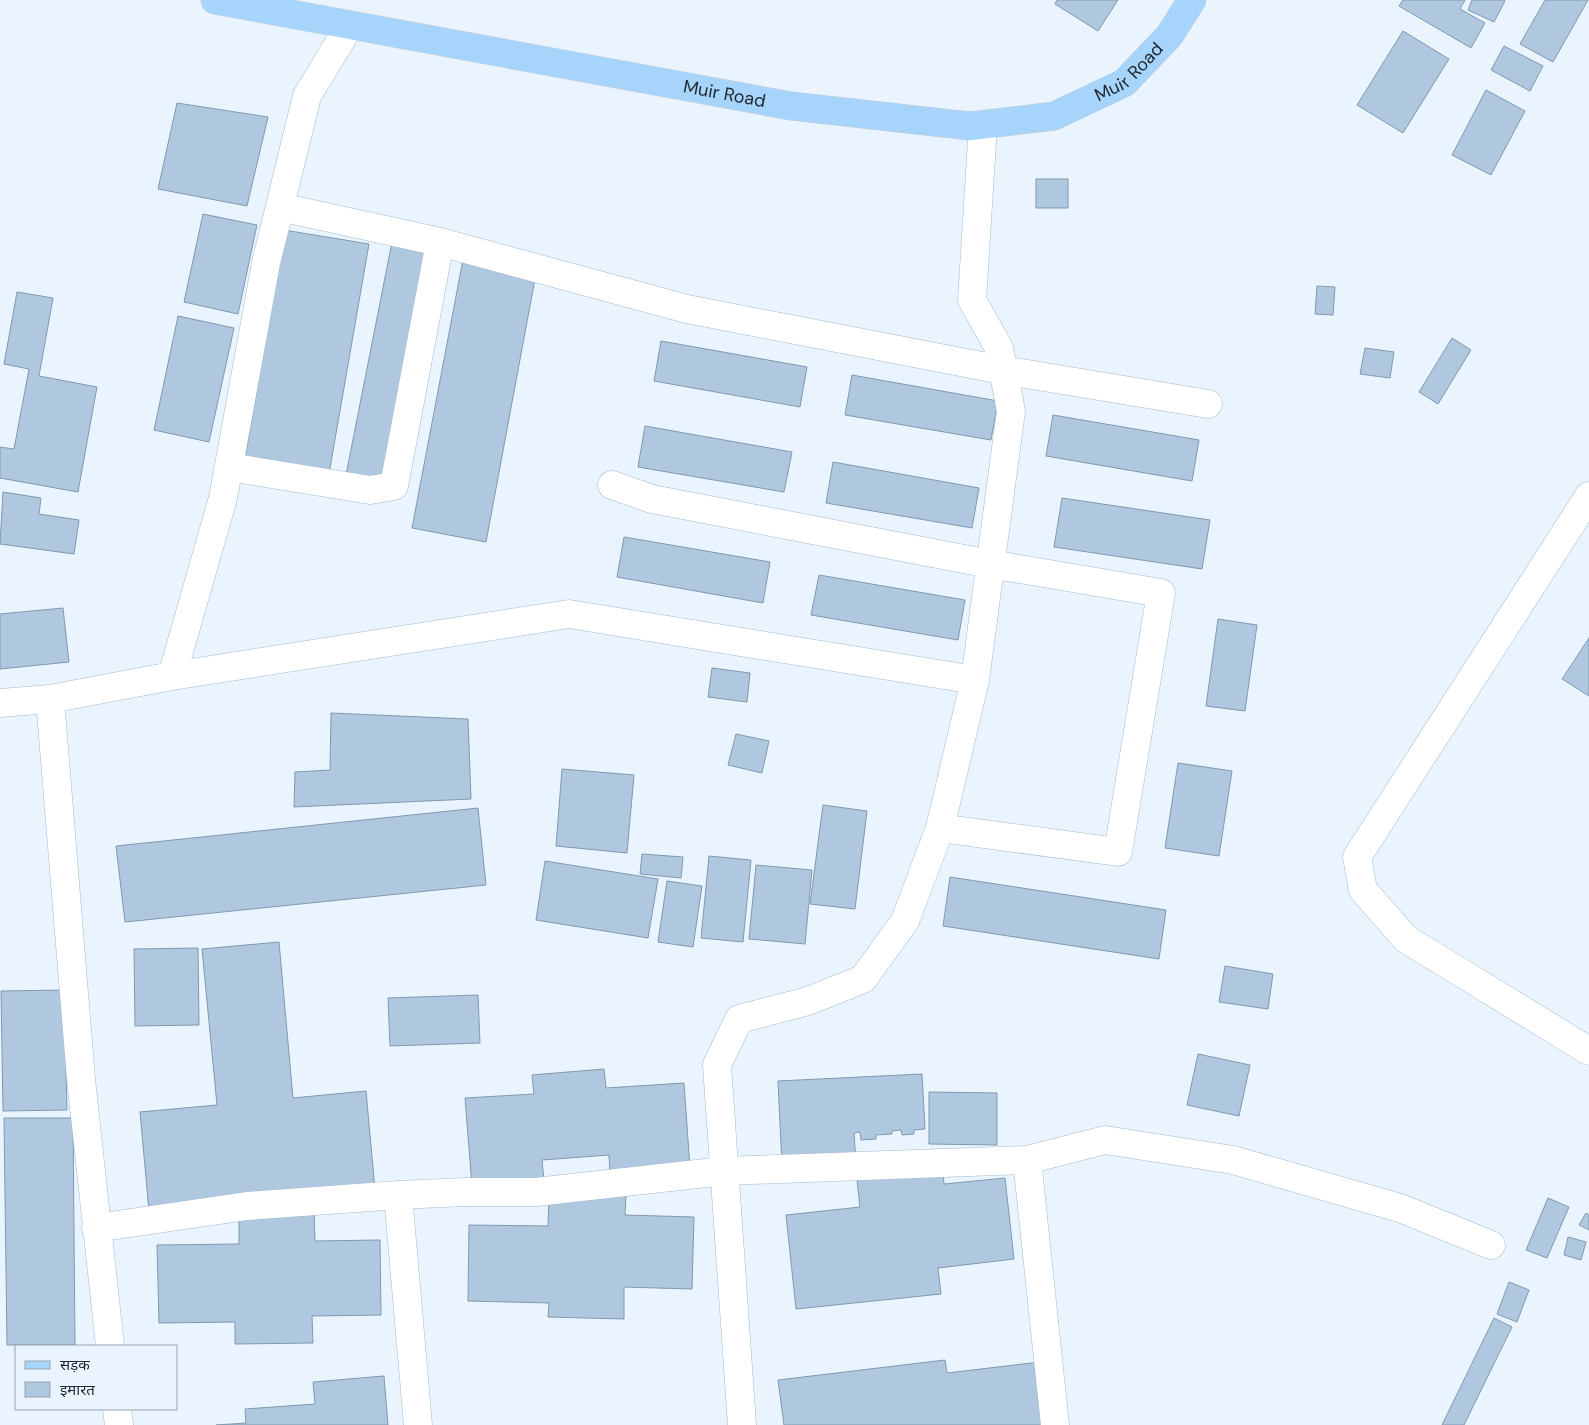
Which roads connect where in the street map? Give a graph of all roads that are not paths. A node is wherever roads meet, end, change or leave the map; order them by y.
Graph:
1 (215, 0) edge
2 (1192, 0) edge
3 (350, 25) junction
4 (984, 124) junction
5 (280, 207) junction
6 (440, 242) junction
7 (1002, 370) junction
8 (1208, 404) dead end
9 (229, 467) junction
10 (612, 486) dead end
11 (1589, 496) edge
12 (990, 564) junction
13 (172, 676) junction
14 (975, 680) junction
15 (50, 699) junction
16 (0, 703) edge
17 (940, 828) junction
18 (1589, 1050) edge
19 (1027, 1160) junction
20 (724, 1171) junction
21 (398, 1195) junction
22 (96, 1228) junction
23 (1491, 1246) dead end
24 (110, 1345) edge
25 (117, 1410) edge
26 (119, 1425) edge
27 (418, 1425) edge
28 (742, 1425) edge
29 (1055, 1425) edge

1 - 3 main road, Muir Road
2 - 4 main road, Muir Road
3 - 4 main road, Muir Road
3 - 5 street
4 - 7 street
5 - 6 street
5 - 9 street
6 - 7 street
6 - 9 street
7 - 8 street
7 - 12 street
9 - 13 street
10 - 12 street
11 - 18 street
12 - 14 street
12 - 17 street
13 - 14 street
13 - 15 street
14 - 17 street
15 - 16 street
15 - 22 street
17 - 20 street
19 - 20 street
19 - 23 street
19 - 29 street
20 - 21 street
20 - 28 street
21 - 22 street
21 - 27 street
22 - 24 street
25 - 26 street

